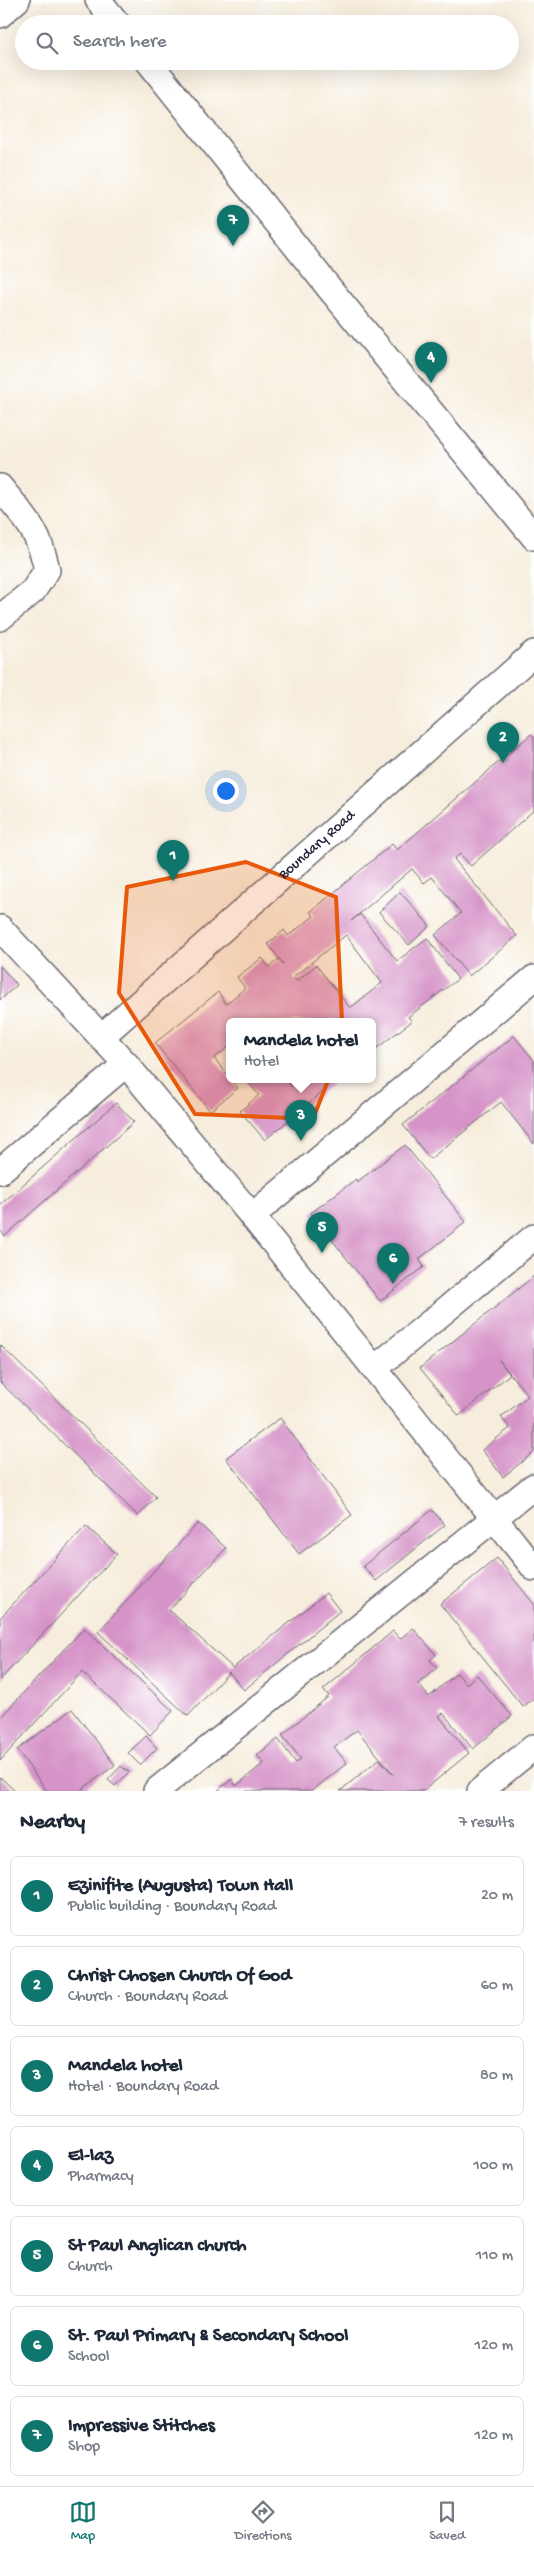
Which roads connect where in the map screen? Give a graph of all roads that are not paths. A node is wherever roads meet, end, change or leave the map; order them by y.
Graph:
1 (17, 0) edge
2 (98, 0) edge
3 (0, 15) edge
4 (110, 15) edge
5 (155, 70) edge
6 (0, 488) edge
7 (534, 537) edge
8 (0, 618) edge
9 (534, 653) edge
10 (0, 928) edge
11 (534, 978) edge
12 (100, 1037) junction
13 (126, 1064) junction
14 (0, 1171) edge
15 (252, 1216) junction
16 (534, 1237) edge
17 (374, 1369) junction
18 (534, 1486) edge
19 (494, 1518) junction
20 (534, 1568) edge
21 (534, 1747) edge
22 (156, 1791) edge
23 (480, 1791) edge

1 - 3 street
2 - 4 street
5 - 7 street
6 - 8 street
9 - 12 street, Boundary Road
10 - 12 street
11 - 15 street
12 - 13 street
13 - 14 street
13 - 15 street
15 - 17 street
16 - 17 street
17 - 19 street
18 - 19 street
19 - 20 street
19 - 22 street
21 - 23 street

